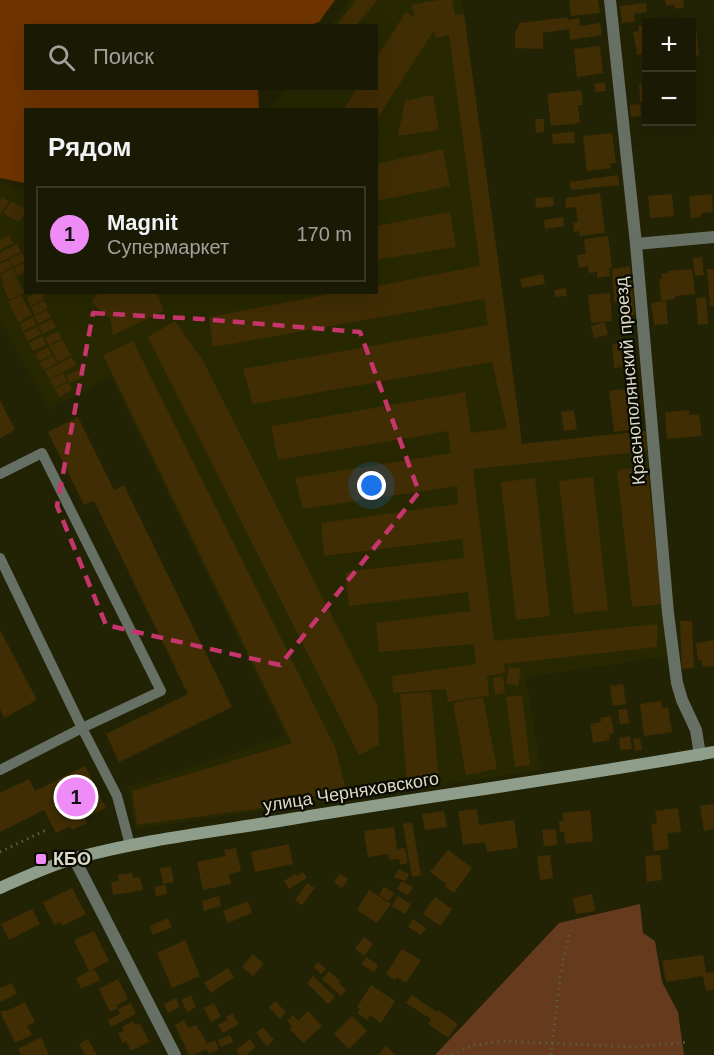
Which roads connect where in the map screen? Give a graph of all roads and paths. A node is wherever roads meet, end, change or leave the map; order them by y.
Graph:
1 (610, 0) edge
2 (714, 237) edge
3 (636, 244) junction
4 (0, 474) edge
5 (0, 558) edge
6 (82, 728) junction
7 (714, 752) edge
8 (700, 755) junction
9 (0, 770) edge
10 (46, 830) dead end
11 (130, 845) junction
12 (0, 852) edge
13 (74, 858) junction
14 (0, 888) edge
15 (570, 930) dead end
16 (689, 1042) dead end
17 (552, 1044) junction
18 (175, 1055) edge
19 (452, 1055) edge
20 (551, 1055) edge

1 - 3 street, Краснополянский проезд
2 - 3 street
3 - 8 street, Краснополянский проезд
4 - 6 lane
5 - 6 lane
6 - 9 lane
6 - 11 lane
7 - 8 main road, улица Черняховского
8 - 11 main road, улица Черняховского
10 - 12 path
11 - 13 main road, улица Черняховского
13 - 14 main road, улица Черняховского
13 - 18 street
15 - 17 path
16 - 17 path
17 - 19 path
17 - 20 path

